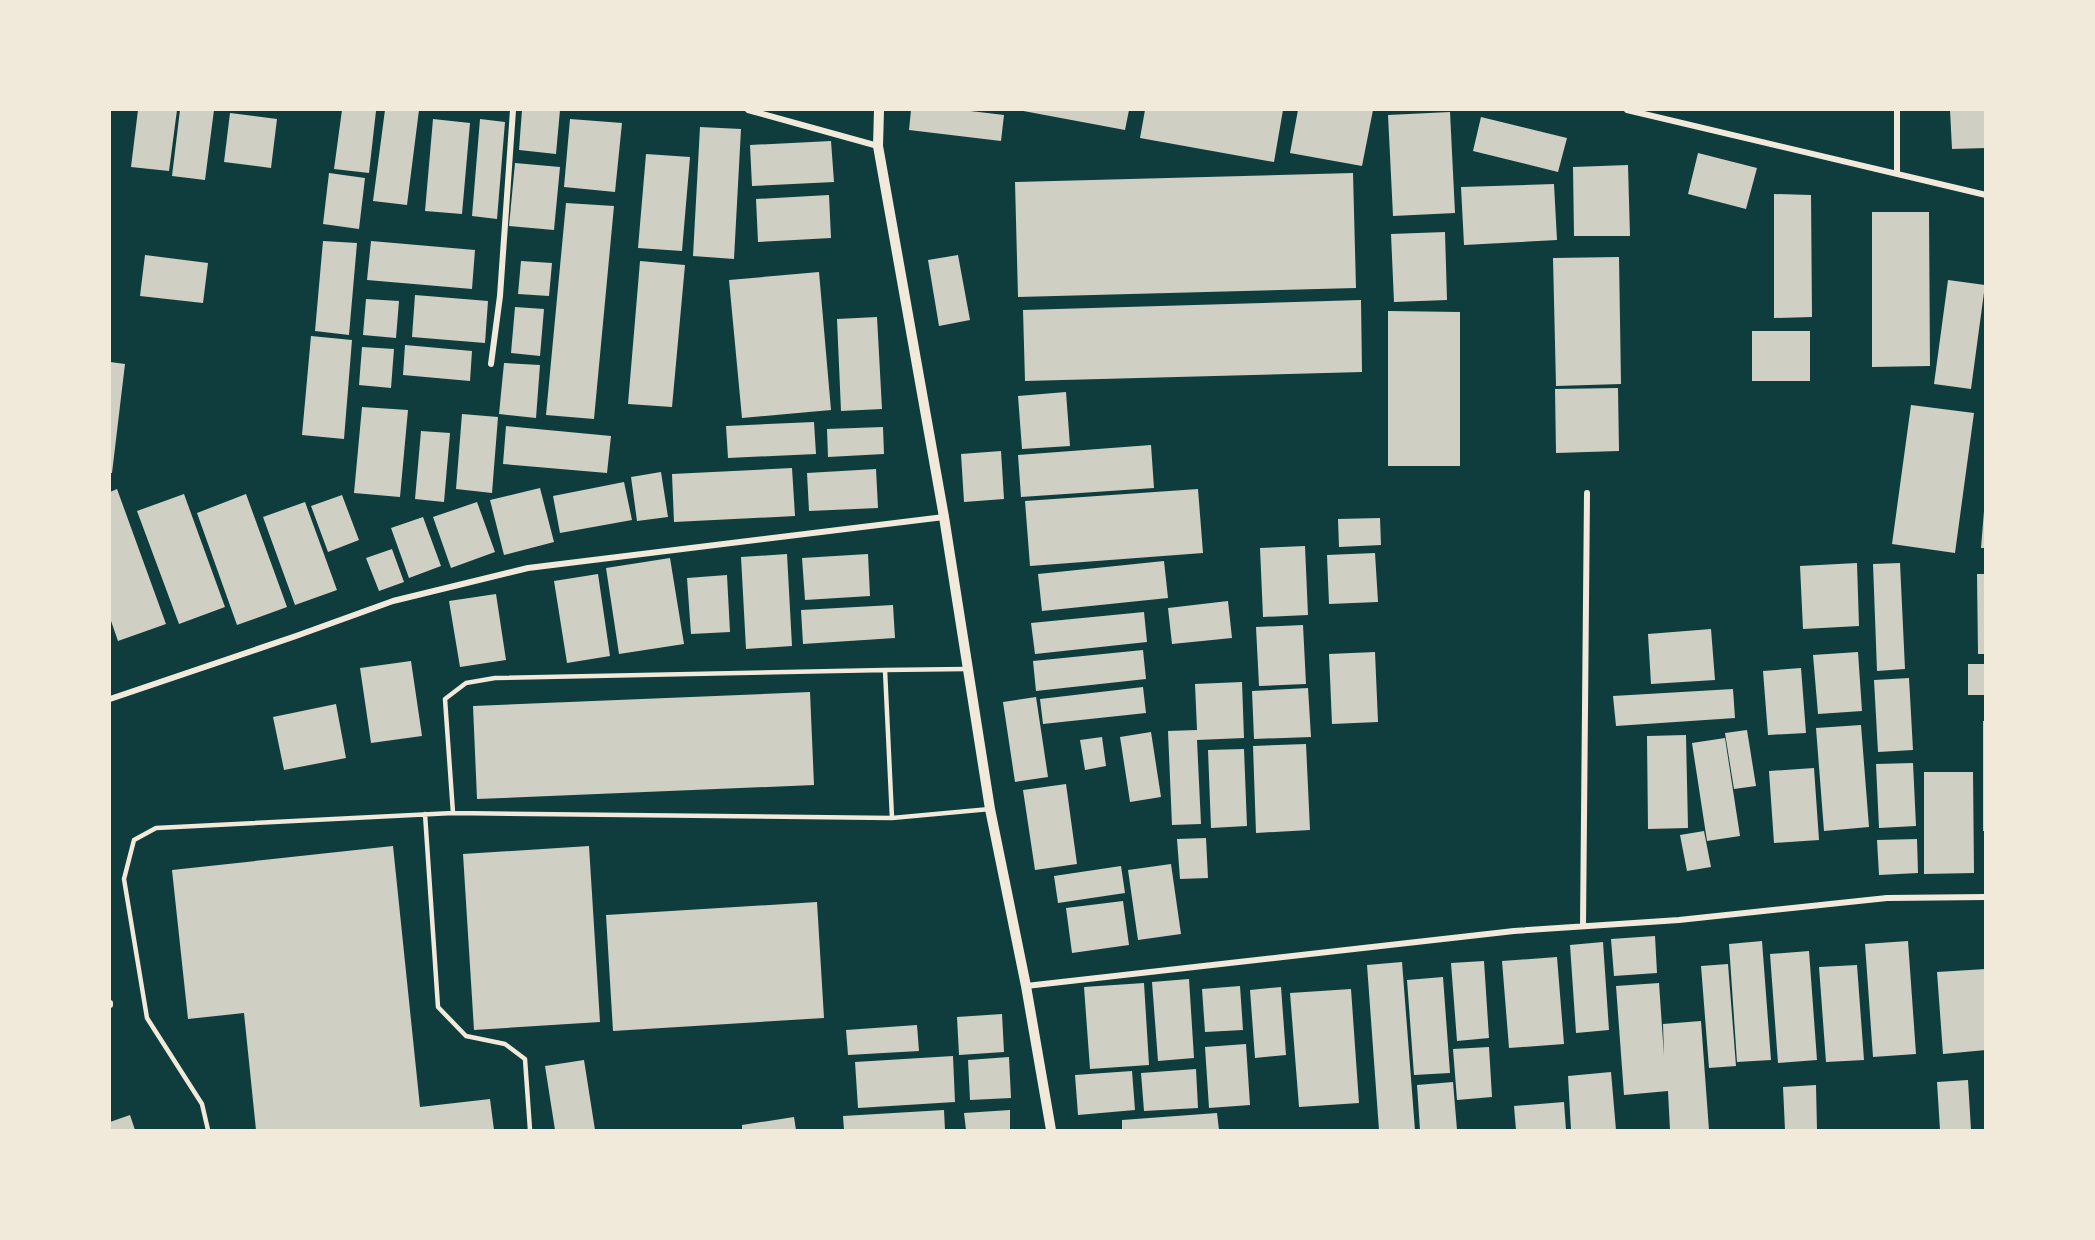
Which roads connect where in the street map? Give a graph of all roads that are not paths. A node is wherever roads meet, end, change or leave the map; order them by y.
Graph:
1 (513, 110) edge
2 (748, 110) edge
3 (879, 110) edge
4 (1627, 110) edge
5 (1897, 110) edge
6 (878, 146) junction
7 (1897, 174) junction
8 (1986, 195) edge
9 (491, 364) dead end
10 (1587, 493) dead end
11 (944, 517) junction
12 (968, 669) junction
13 (885, 670) junction
14 (110, 699) edge
15 (990, 809) junction
16 (453, 813) junction
17 (425, 814) junction
18 (892, 818) junction
19 (1986, 897) edge
20 (1583, 926) junction
21 (1026, 986) junction
22 (208, 1131) edge
23 (530, 1131) edge
24 (1051, 1131) edge

1 - 9 street
2 - 6 street
3 - 6 street
4 - 7 street
5 - 7 street
6 - 11 street
7 - 8 street
10 - 20 street
11 - 12 street
11 - 14 street
12 - 13 lane
12 - 15 street
13 - 16 lane
13 - 18 lane
15 - 18 lane
15 - 21 street
16 - 17 lane
16 - 18 lane
17 - 22 lane
17 - 23 lane
19 - 20 street
20 - 21 street
21 - 24 street

